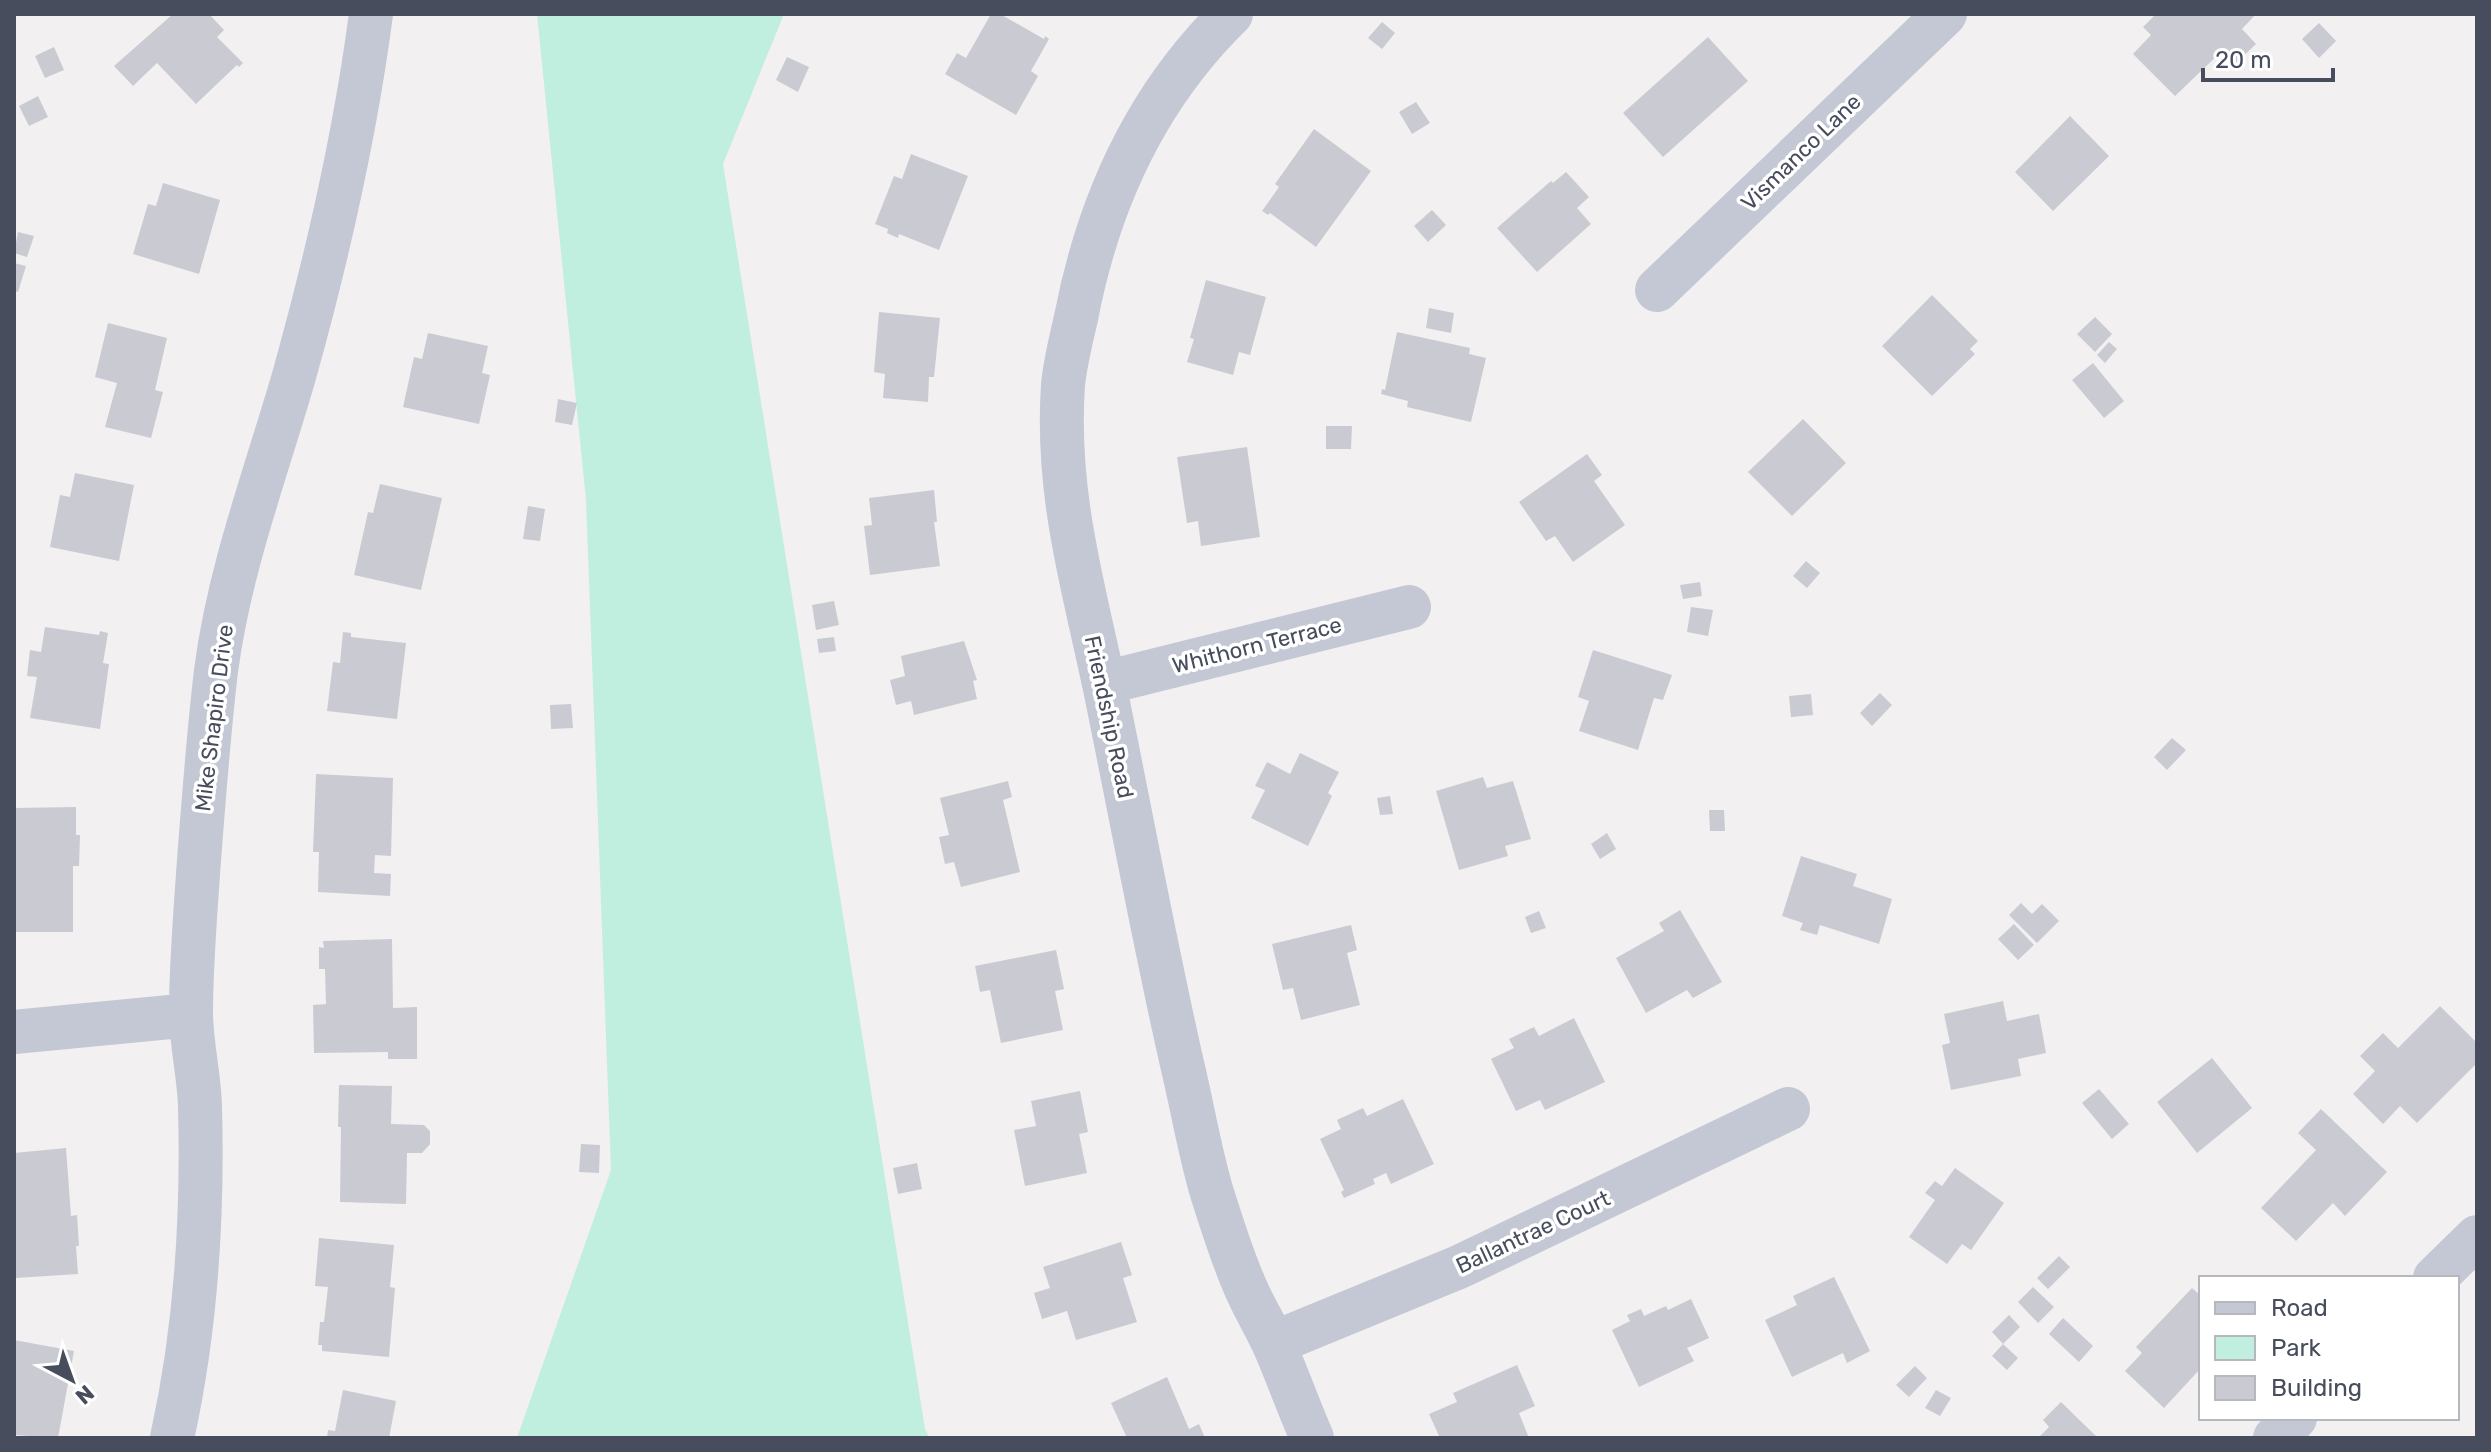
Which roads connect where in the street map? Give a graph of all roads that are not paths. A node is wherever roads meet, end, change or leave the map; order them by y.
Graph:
1 (371, 14) edge
2 (1231, 14) edge
3 (1945, 14) edge
4 (1657, 290) dead end
5 (1409, 607) dead end
6 (1104, 683) junction
7 (191, 1015) junction
8 (14, 1032) edge
9 (1788, 1109) dead end
10 (1274, 1343) junction
11 (2293, 1420) edge
12 (172, 1438) edge
13 (1312, 1438) edge
14 (2275, 1438) edge

1 - 7 street, Mike Shapiro Drive
2 - 6 street, Friendship Road
3 - 4 street, Vismanco Lane
5 - 6 street, Whithorn Terrace
6 - 10 street, Friendship Road
7 - 8 street
7 - 12 street, Mike Shapiro Drive
9 - 10 street, Ballantrae Court
10 - 13 street, Friendship Road
11 - 14 street

